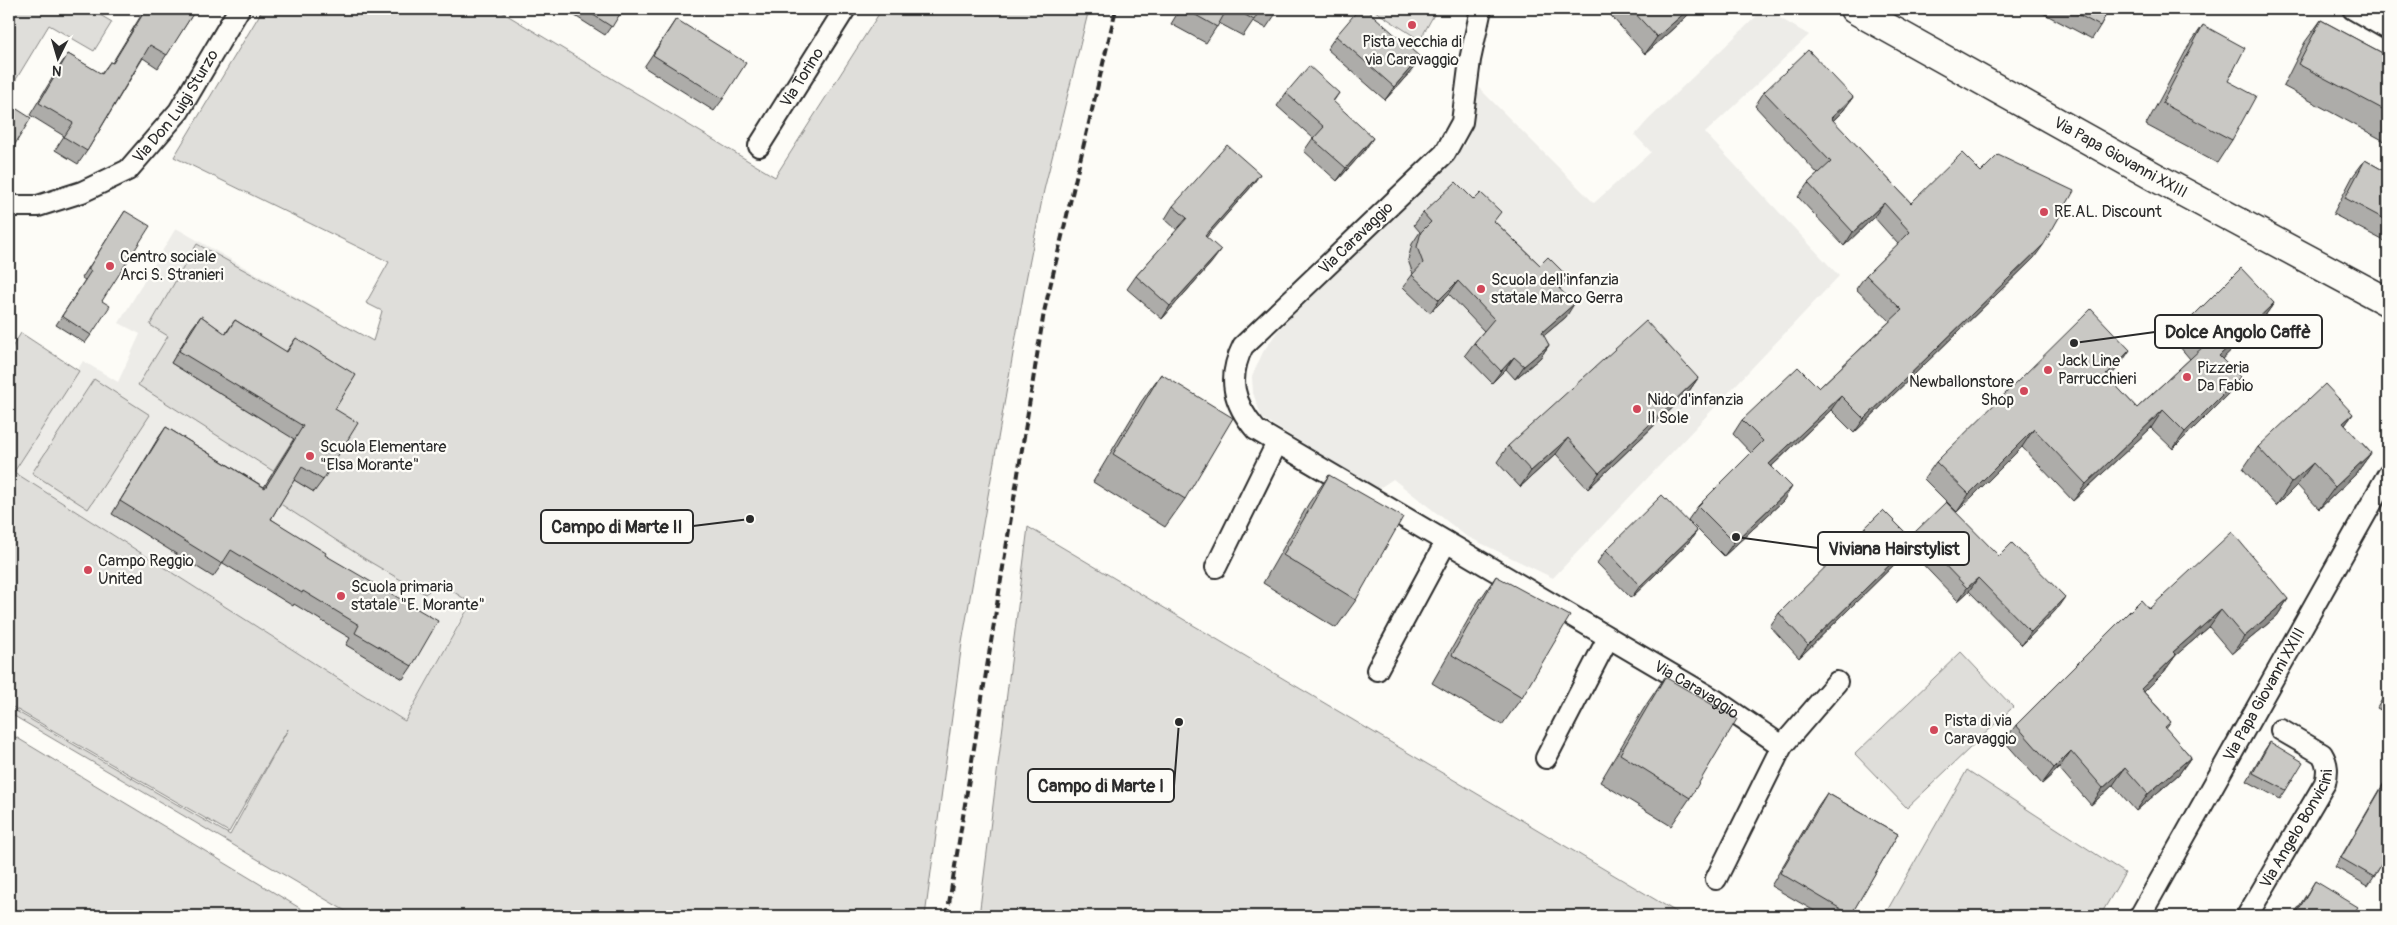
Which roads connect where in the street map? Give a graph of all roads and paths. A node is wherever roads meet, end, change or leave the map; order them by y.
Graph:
1 (239, 9) edge
2 (845, 9) edge
3 (1481, 9) edge
4 (1854, 9) edge
5 (2353, 9) edge
6 (2388, 29) edge
7 (759, 146) dead end
8 (9, 206) edge
9 (2388, 302) edge
10 (1277, 443) junction
11 (2388, 474) edge
12 (1446, 542) junction
13 (1216, 567) dead end
14 (1608, 638) junction
15 (1378, 670) dead end
16 (1837, 682) dead end
17 (2281, 730) dead end
18 (1782, 746) junction
19 (1546, 758) dead end
20 (1716, 879) dead end
21 (2140, 916) edge
22 (2246, 916) edge

1 - 8 street, Via Don Luigi Sturzo
2 - 7 street, Via Torino
3 - 10 street, Via Caravaggio
4 - 9 main road, Via Papa Giovanni XXIII
5 - 6 street
10 - 12 street, Via Caravaggio
10 - 13 street
11 - 21 street, Via Papa Giovanni XXIII
12 - 14 street, Via Caravaggio
12 - 15 street
14 - 18 street, Via Caravaggio
14 - 19 street
16 - 18 street
17 - 22 street, Via Angelo Bonvicini
18 - 20 street

